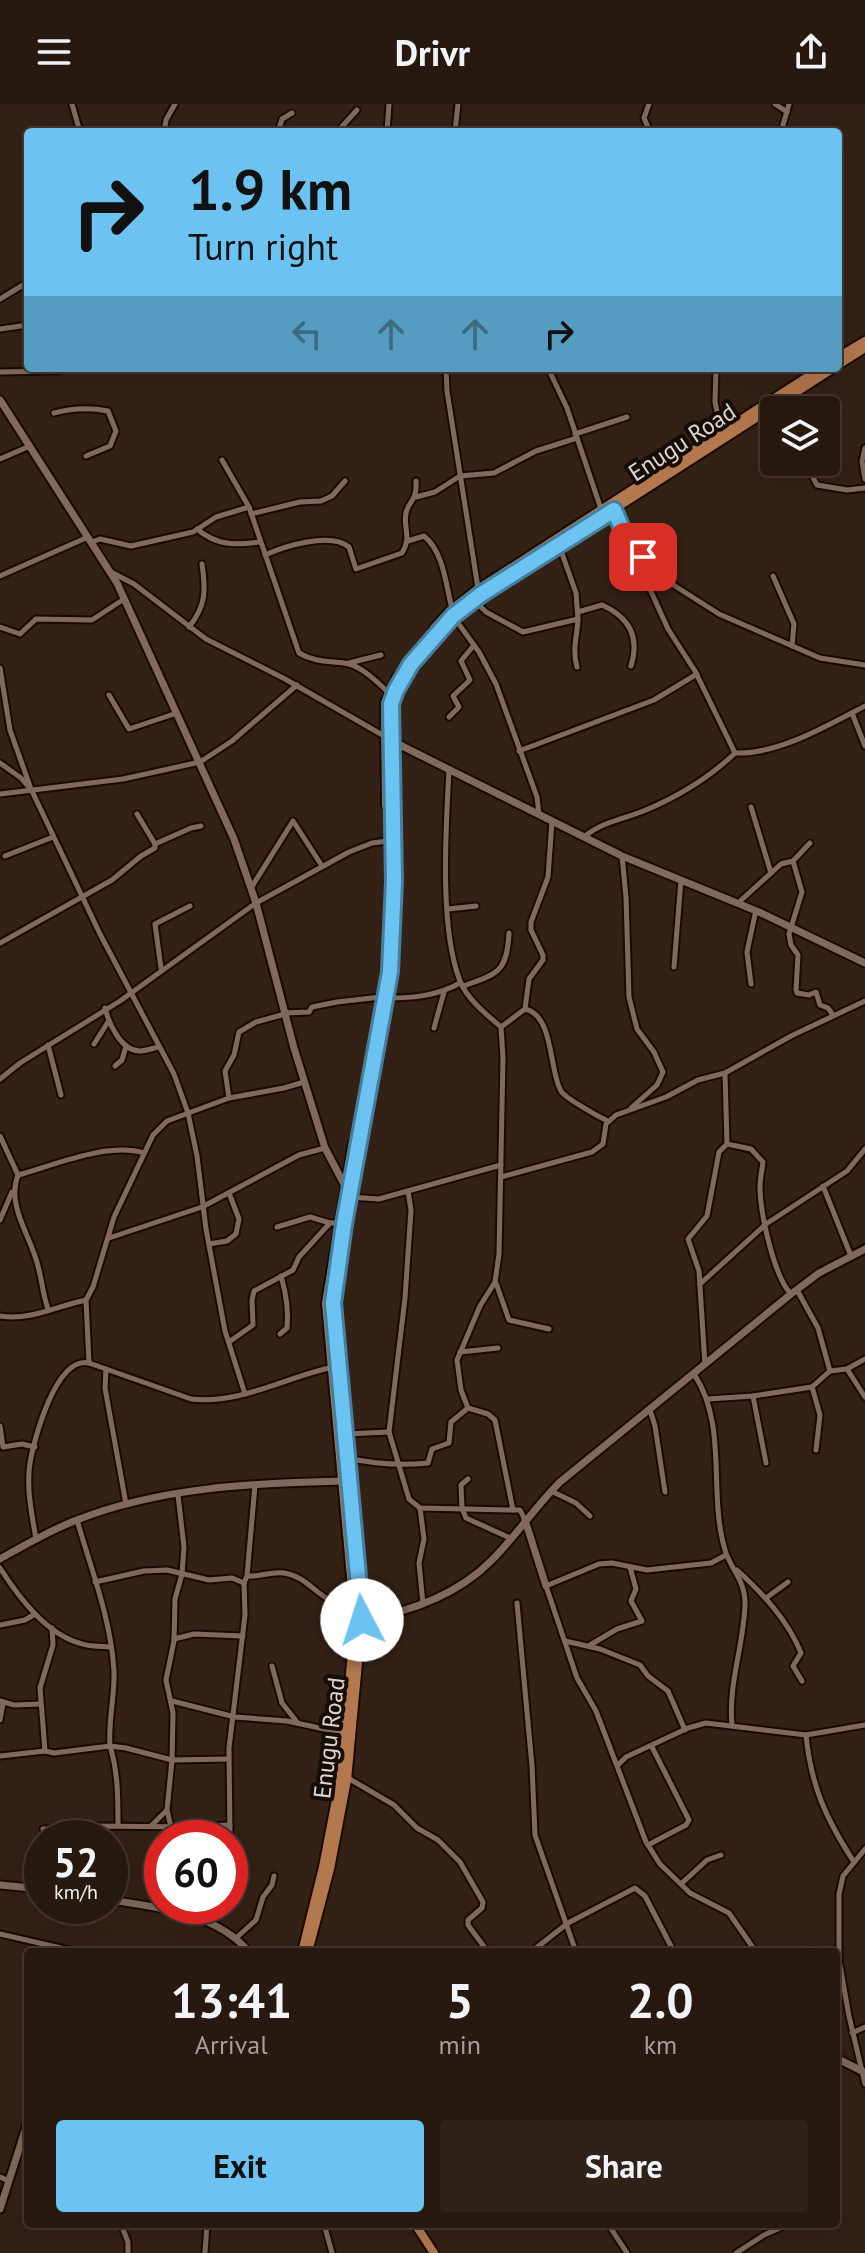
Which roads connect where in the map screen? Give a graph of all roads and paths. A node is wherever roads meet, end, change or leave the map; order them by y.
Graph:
1 (72, 104) edge
2 (175, 104) edge
3 (389, 104) edge
4 (458, 104) edge
5 (649, 104) edge
6 (775, 104) edge
7 (789, 104) edge
8 (357, 110) dead end
9 (787, 112) junction
10 (292, 113) dead end
11 (79, 128) edge
12 (165, 128) edge
13 (279, 128) edge
14 (341, 128) edge
15 (387, 128) edge
16 (455, 128) edge
17 (648, 128) edge
18 (782, 128) edge
19 (24, 284) edge
20 (0, 299) edge
21 (24, 326) edge
22 (0, 329) edge
23 (865, 341) edge
24 (865, 348) edge
25 (842, 355) edge
26 (842, 363) edge
27 (0, 372) edge
28 (24, 372) edge
29 (446, 372) edge
30 (550, 372) edge
31 (716, 372) edge
32 (815, 372) edge
33 (829, 372) edge
34 (797, 396) edge
35 (0, 400) edge
36 (54, 413) dead end
37 (627, 417) dead end
38 (760, 421) edge
39 (722, 432) junction
40 (576, 436) junction
41 (30, 446) junction
42 (865, 448) edge
43 (86, 456) dead end
44 (0, 459) edge
45 (222, 460) dead end
46 (460, 476) junction
47 (812, 476) edge
48 (865, 479) edge
49 (345, 481) dead end
50 (416, 481) dead end
51 (865, 488) edge
52 (416, 497) junction
53 (249, 507) junction
54 (601, 510) junction
55 (614, 510) junction
56 (251, 514) junction
57 (197, 529) junction
58 (90, 539) junction
59 (408, 541) junction
60 (260, 542) junction
61 (559, 545) junction
62 (633, 554) junction
63 (265, 555) junction
64 (202, 564) dead end
65 (110, 571) junction
66 (0, 576) edge
67 (773, 576) dead end
68 (478, 589) junction
69 (124, 599) junction
70 (473, 600) junction
71 (453, 613) junction
72 (578, 616) junction
73 (0, 627) edge
74 (189, 627) junction
75 (474, 645) junction
76 (792, 646) junction
77 (381, 655) dead end
78 (348, 663) junction
79 (865, 665) edge
80 (631, 666) dead end
81 (577, 667) dead end
82 (0, 672) edge
83 (697, 674) junction
84 (297, 685) junction
85 (389, 693) junction
86 (109, 695) dead end
87 (865, 706) edge
88 (178, 713) junction
89 (852, 713) junction
90 (449, 717) dead end
91 (863, 736) edge
92 (387, 738) junction
93 (865, 746) edge
94 (519, 751) junction
95 (735, 753) junction
96 (200, 762) junction
97 (0, 763) edge
98 (449, 769) junction
99 (31, 789) junction
100 (0, 794) edge
101 (751, 807) dead end
102 (137, 814) dead end
103 (539, 814) junction
104 (552, 821) junction
105 (201, 826) dead end
106 (53, 837) junction
107 (583, 837) junction
108 (388, 841) junction
109 (810, 843) dead end
110 (155, 844) junction
111 (5, 856) dead end
112 (622, 856) junction
113 (793, 861) junction
114 (322, 866) junction
115 (772, 874) junction
116 (681, 879) junction
117 (251, 889) junction
118 (83, 898) junction
119 (256, 903) junction
120 (738, 903) junction
121 (190, 906) dead end
122 (476, 906) dead end
123 (448, 909) junction
124 (756, 910) junction
125 (791, 927) junction
126 (509, 933) dead end
127 (0, 943) edge
128 (865, 963) edge
129 (674, 967) dead end
130 (161, 969) junction
131 (461, 984) junction
132 (751, 984) dead end
133 (131, 991) junction
134 (444, 992) junction
135 (384, 998) junction
136 (865, 1001) edge
137 (105, 1008) junction
138 (525, 1009) junction
139 (284, 1014) junction
140 (833, 1015) junction
141 (108, 1021) junction
142 (501, 1027) junction
143 (434, 1028) dead end
144 (113, 1029) junction
145 (105, 1030) junction
146 (94, 1044) dead end
147 (48, 1045) junction
148 (126, 1046) junction
149 (159, 1047) junction
150 (115, 1066) dead end
151 (725, 1073) junction
152 (0, 1079) edge
153 (304, 1082) junction
154 (649, 1094) junction
155 (61, 1095) dead end
156 (229, 1098) junction
157 (654, 1102) junction
158 (642, 1103) junction
159 (188, 1113) junction
160 (608, 1121) junction
161 (0, 1136) edge
162 (727, 1144) junction
163 (325, 1148) junction
164 (865, 1149) edge
165 (144, 1153) junction
166 (501, 1165) junction
167 (18, 1175) junction
168 (501, 1177) junction
169 (823, 1186) junction
170 (13, 1191) junction
171 (348, 1191) junction
172 (408, 1191) junction
173 (229, 1193) junction
174 (202, 1207) junction
175 (0, 1220) edge
176 (334, 1223) junction
177 (766, 1224) junction
178 (277, 1227) dead end
179 (108, 1239) junction
180 (209, 1244) junction
181 (865, 1249) edge
182 (851, 1256) junction
183 (281, 1276) junction
184 (495, 1282) junction
185 (700, 1284) junction
186 (794, 1292) junction
187 (86, 1300) junction
188 (48, 1309) junction
189 (0, 1316) edge
190 (549, 1329) dead end
191 (280, 1334) dead end
192 (229, 1342) junction
193 (498, 1348) dead end
194 (460, 1352) junction
195 (865, 1359) edge
196 (89, 1363) junction
197 (705, 1365) junction
198 (334, 1367) junction
199 (106, 1369) junction
200 (847, 1369) junction
201 (830, 1371) junction
202 (694, 1374) junction
203 (812, 1387) junction
204 (245, 1394) junction
205 (753, 1396) junction
206 (865, 1397) edge
207 (708, 1399) junction
208 (468, 1408) junction
209 (650, 1410) junction
210 (0, 1426) edge
211 (389, 1432) junction
212 (345, 1434) junction
213 (35, 1447) junction
214 (816, 1450) dead end
215 (347, 1458) junction
216 (766, 1463) dead end
217 (401, 1466) junction
218 (468, 1479) dead end
219 (343, 1481) junction
220 (255, 1484) junction
221 (551, 1491) junction
222 (665, 1492) dead end
223 (178, 1495) junction
224 (126, 1505) junction
225 (420, 1508) junction
226 (462, 1508) junction
227 (513, 1510) junction
228 (590, 1516) dead end
229 (77, 1520) junction
230 (525, 1520) junction
231 (510, 1538) junction
232 (36, 1539) junction
233 (726, 1555) junction
234 (0, 1559) edge
235 (630, 1566) junction
236 (0, 1568) edge
237 (736, 1569) junction
238 (182, 1574) junction
239 (245, 1579) junction
240 (95, 1582) junction
241 (788, 1582) dead end
242 (546, 1586) junction
243 (766, 1598) junction
244 (517, 1603) dead end
245 (423, 1604) junction
246 (354, 1608) junction
247 (35, 1614) junction
248 (358, 1621) junction
249 (0, 1625) edge
250 (52, 1628) junction
251 (243, 1636) junction
252 (174, 1639) junction
253 (565, 1641) junction
254 (589, 1646) junction
255 (111, 1647) junction
256 (272, 1666) dead end
257 (802, 1681) dead end
258 (172, 1701) junction
259 (1, 1702) edge
260 (41, 1704) junction
261 (235, 1717) junction
262 (0, 1720) edge
263 (298, 1723) junction
264 (732, 1725) junction
265 (865, 1725) edge
266 (685, 1730) junction
267 (344, 1734) junction
268 (806, 1735) junction
269 (110, 1746) junction
270 (652, 1747) junction
271 (45, 1751) junction
272 (613, 1754) junction
273 (0, 1756) edge
274 (626, 1757) junction
275 (229, 1759) junction
276 (172, 1760) junction
277 (618, 1765) junction
278 (347, 1777) junction
279 (167, 1810) junction
280 (118, 1820) edge
281 (158, 1820) edge
282 (169, 1820) edge
283 (230, 1820) edge
284 (648, 1845) junction
285 (865, 1849) edge
286 (721, 1855) dead end
287 (859, 1855) junction
288 (854, 1862) junction
289 (865, 1863) edge
290 (274, 1876) dead end
291 (681, 1884) junction
292 (0, 1885) edge
293 (24, 1887) edge
294 (568, 1923) junction
295 (212, 1924) edge
296 (560, 1928) junction
297 (567, 1932) junction
298 (0, 1934) edge
299 (236, 1938) junction
300 (61, 1948) edge
301 (245, 1948) edge
302 (306, 1948) edge
303 (306, 1948) edge
304 (485, 1948) edge
305 (536, 1948) edge
306 (574, 1948) edge
307 (672, 1948) edge
308 (753, 1948) edge
309 (838, 1948) edge
310 (840, 1971) edge
311 (865, 2027) edge
312 (852, 2033) junction
313 (840, 2060) edge
314 (862, 2071) junction
315 (865, 2084) edge
316 (24, 2134) edge
317 (0, 2177) edge
318 (9, 2181) junction
319 (0, 2209) edge
320 (123, 2228) edge
321 (207, 2228) edge
322 (325, 2228) edge
323 (418, 2228) edge
324 (611, 2228) edge
325 (780, 2228) edge
326 (433, 2252) edge
327 (128, 2253) edge
328 (205, 2253) edge
329 (332, 2253) edge
330 (627, 2253) edge
331 (736, 2253) edge

1 - 11 street
2 - 12 street
3 - 15 street
4 - 16 street
5 - 17 street
6 - 9 street
7 - 9 street
8 - 14 street
9 - 18 street
10 - 13 street
19 - 20 street
21 - 22 street
23 - 25 main road
24 - 26 main road, Enugu Road
27 - 28 street
29 - 46 street
30 - 40 street
31 - 39 street
32 - 39 main road
33 - 34 main road, Enugu Road
35 - 41 street
36 - 43 street
37 - 40 street
38 - 55 main road, Enugu Road
39 - 54 main road
40 - 46 street
40 - 54 street
41 - 44 street
41 - 58 street
42 - 48 street
45 - 53 street
46 - 52 street
46 - 68 street
47 - 51 street
49 - 56 street
50 - 52 street
52 - 59 street
53 - 56 street
53 - 57 street
54 - 68 main road
55 - 61 main road, Enugu Road
55 - 62 street
56 - 60 street
57 - 58 street
57 - 60 street
58 - 65 street
58 - 66 street
59 - 63 street
59 - 71 street
60 - 63 street
61 - 70 main road, Enugu Road
61 - 72 street
62 - 76 street
62 - 83 street
63 - 78 street
64 - 74 street
65 - 69 street
65 - 74 street
67 - 76 street
68 - 71 main road
69 - 73 street
69 - 88 street
70 - 71 main road, Enugu Road
70 - 72 street
71 - 75 street
71 - 85 main road
71 - 92 main road, Enugu Road
72 - 80 street
72 - 81 street
74 - 84 street
75 - 90 street
75 - 94 street
76 - 79 street
77 - 78 street
78 - 85 street
82 - 99 street
83 - 94 street
83 - 95 street
84 - 92 street
84 - 96 street
85 - 92 main road
86 - 88 street
87 - 89 street
88 - 96 street
89 - 91 street
89 - 95 street
91 - 93 street
92 - 98 street
92 - 108 main road
92 - 135 main road, Enugu Road
94 - 103 street
95 - 107 street
96 - 99 street
96 - 117 street
97 - 99 street
98 - 103 street
98 - 123 street
99 - 100 street
99 - 106 street
101 - 115 street
102 - 110 street
103 - 104 street
104 - 107 street
104 - 138 street
105 - 110 street
106 - 111 street
106 - 118 street
107 - 112 street
108 - 114 street
108 - 135 main road
109 - 113 street
110 - 118 street
112 - 116 street
112 - 154 street
113 - 115 street
113 - 125 street
114 - 117 street
114 - 119 street
115 - 120 street
116 - 120 street
116 - 129 street
117 - 119 street
118 - 127 street
118 - 133 street
119 - 130 street
119 - 139 street
120 - 124 street
121 - 130 street
122 - 123 street
123 - 131 street
124 - 125 street
124 - 132 street
125 - 128 street
125 - 140 street
126 - 131 street
130 - 133 street
131 - 134 street
131 - 142 street
133 - 137 street
133 - 149 street
134 - 135 street
134 - 143 street
135 - 139 street
135 - 171 main road, Enugu Road
136 - 140 street
137 - 141 street
137 - 147 street
138 - 142 street
138 - 160 street
139 - 153 street
139 - 156 street
140 - 151 street
141 - 144 street
141 - 145 street
142 - 166 street
144 - 145 street
144 - 148 street
145 - 146 street
147 - 152 street
147 - 155 street
148 - 149 street
148 - 150 street
149 - 159 street
151 - 157 street
151 - 162 street
153 - 156 street
153 - 163 street
154 - 157 street
154 - 158 street
156 - 159 street
157 - 158 street
158 - 160 street
159 - 165 street
159 - 174 street
160 - 168 street
161 - 167 street
162 - 177 street
162 - 185 street
163 - 171 street
163 - 173 street
164 - 169 street
165 - 167 street
165 - 179 street
166 - 168 street
166 - 172 street
167 - 170 street
168 - 184 street
169 - 177 street
169 - 182 street
170 - 175 street
170 - 188 street
171 - 172 street
171 - 176 main road
171 - 198 main road, Enugu Road
172 - 211 street
173 - 174 street
173 - 180 street
174 - 179 street
174 - 180 street
176 - 178 street
176 - 183 street
176 - 198 main road
177 - 185 street
177 - 186 street
179 - 187 street
180 - 192 street
181 - 182 street
182 - 186 street
183 - 191 street
183 - 192 street
184 - 190 street
184 - 194 street
185 - 197 street
186 - 197 street
186 - 201 street
187 - 188 street
187 - 196 street
188 - 189 street
192 - 204 street
193 - 194 street
194 - 208 street
195 - 200 street
196 - 199 street
196 - 213 street
197 - 202 street
198 - 204 street
198 - 212 main road, Enugu Road
198 - 219 main road
199 - 204 street
199 - 224 street
200 - 201 street
200 - 206 street
201 - 203 street
202 - 207 street
202 - 209 street
203 - 205 street
203 - 214 street
205 - 207 street
205 - 216 street
207 - 233 street
208 - 217 street
208 - 227 street
209 - 221 street
209 - 222 street
210 - 213 street
211 - 212 street
211 - 217 street
212 - 215 main road, Enugu Road
213 - 232 street
215 - 217 street
215 - 248 main road, Enugu Road
217 - 225 street
218 - 226 street
219 - 220 street
219 - 246 main road
220 - 223 street
220 - 239 street
221 - 228 street
221 - 230 street
223 - 224 street
223 - 238 street
224 - 229 street
225 - 226 street
225 - 245 street
226 - 227 street
226 - 231 street
227 - 230 street
229 - 232 street
229 - 240 street
230 - 231 street
230 - 242 street
231 - 245 street
232 - 234 street
233 - 235 street
233 - 237 street
235 - 242 street
235 - 254 street
236 - 247 street
237 - 243 street
237 - 264 street
238 - 239 street
238 - 240 street
238 - 252 street
239 - 246 street
239 - 251 street
240 - 255 street
241 - 243 street
242 - 253 street
243 - 257 street
244 - 294 street
245 - 248 street
246 - 248 main road
247 - 249 street
247 - 250 street
248 - 267 main road
248 - 278 main road, Enugu Road
250 - 255 street
250 - 260 street
251 - 252 street
251 - 261 street
252 - 258 street
253 - 254 street
253 - 272 street
254 - 266 street
255 - 269 street
256 - 263 street
258 - 261 street
258 - 276 street
259 - 260 street
259 - 262 street
260 - 271 street
261 - 263 street
261 - 275 street
263 - 267 street
264 - 266 street
264 - 268 street
265 - 268 street
266 - 270 street
267 - 302 main road
268 - 288 street
269 - 271 street
269 - 276 street
269 - 280 street
270 - 274 street
270 - 284 street
271 - 273 street
272 - 274 street
272 - 277 street
274 - 277 street
275 - 276 street
275 - 283 street
276 - 279 street
277 - 284 street
278 - 303 main road, Enugu Road
278 - 304 street
279 - 281 street
279 - 282 street
284 - 291 street
285 - 287 street
286 - 291 street
287 - 288 street
287 - 289 street
288 - 309 street
290 - 299 street
291 - 308 street
292 - 293 street
294 - 296 street
294 - 297 street
294 - 307 street
295 - 299 street
296 - 297 street
296 - 305 street
297 - 306 street
298 - 300 street
299 - 301 street
310 - 312 street
311 - 312 street
312 - 314 street
313 - 314 street
314 - 315 street
316 - 318 street
317 - 318 street
318 - 319 street
320 - 327 street
321 - 328 street
322 - 329 street
323 - 326 main road
324 - 330 street
325 - 331 street

